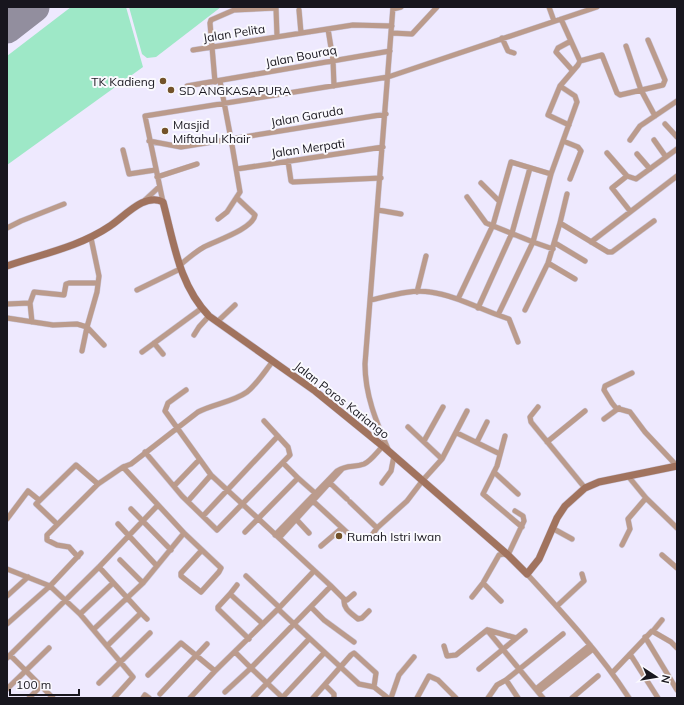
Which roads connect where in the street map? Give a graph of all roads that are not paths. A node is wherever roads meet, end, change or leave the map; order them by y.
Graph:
1 (401, 7) edge
2 (437, 7) edge
3 (548, 7) edge
4 (598, 7) edge
5 (269, 8) edge
6 (393, 8) edge
7 (299, 10) dead end
8 (561, 19) junction
9 (554, 22) junction
10 (392, 26) junction
11 (328, 29) junction
12 (301, 33) junction
13 (392, 33) junction
14 (278, 36) junction
15 (502, 38) junction
16 (648, 40) dead end
17 (571, 41) junction
18 (212, 46) junction
19 (626, 46) dead end
20 (193, 50) dead end
21 (390, 51) junction
22 (514, 53) dead end
23 (333, 60) junction
24 (580, 61) junction
25 (573, 71) junction
26 (388, 77) junction
27 (217, 82) junction
28 (187, 86) dead end
29 (334, 86) junction
30 (560, 86) junction
31 (641, 90) junction
32 (677, 101) edge
33 (225, 104) junction
34 (386, 114) junction
35 (655, 116) junction
36 (665, 124) dead end
37 (569, 125) junction
38 (677, 138) edge
39 (231, 139) junction
40 (630, 140) dead end
41 (654, 140) dead end
42 (149, 141) junction
43 (563, 141) junction
44 (383, 147) junction
45 (677, 149) edge
46 (123, 150) dead end
47 (607, 153) dead end
48 (637, 154) dead end
49 (666, 157) junction
50 (288, 161) junction
51 (197, 164) dead end
52 (530, 168) junction
53 (237, 169) junction
54 (650, 169) junction
55 (155, 170) junction
56 (551, 174) junction
57 (627, 176) junction
58 (677, 176) edge
59 (156, 177) junction
60 (381, 178) junction
61 (570, 179) dead end
62 (482, 183) dead end
63 (159, 187) junction
64 (567, 194) dead end
65 (237, 198) junction
66 (467, 198) dead end
67 (145, 201) junction
68 (499, 201) junction
69 (163, 202) junction
70 (64, 204) dead end
71 (378, 210) junction
72 (630, 212) junction
73 (401, 214) dead end
74 (218, 219) dead end
75 (654, 221) dead end
76 (560, 223) junction
77 (493, 225) junction
78 (7, 228) edge
79 (512, 233) junction
80 (91, 238) junction
81 (533, 242) junction
82 (591, 242) junction
83 (555, 243) junction
84 (553, 250) junction
85 (426, 256) dead end
86 (585, 261) dead end
87 (548, 263) junction
88 (7, 266) edge
89 (179, 267) junction
90 (575, 279) dead end
91 (98, 283) junction
92 (137, 290) dead end
93 (417, 292) junction
94 (458, 299) junction
95 (371, 300) junction
96 (30, 303) junction
97 (7, 304) edge
98 (235, 305) dead end
99 (202, 308) junction
100 (478, 308) junction
101 (525, 310) dead end
102 (498, 315) junction
103 (209, 316) junction
104 (7, 318) edge
105 (32, 322) junction
106 (217, 322) junction
107 (87, 327) junction
108 (194, 335) dead end
109 (518, 342) dead end
110 (154, 343) junction
111 (104, 346) dead end
112 (82, 351) dead end
113 (142, 352) dead end
114 (162, 354) dead end
115 (273, 361) junction
116 (632, 373) dead end
117 (186, 390) dead end
118 (443, 406) dead end
119 (538, 408) dead end
120 (619, 408) junction
121 (467, 411) dead end
122 (585, 411) dead end
123 (604, 419) dead end
124 (264, 421) dead end
125 (487, 422) dead end
126 (176, 427) junction
127 (408, 427) dead end
128 (457, 433) junction
129 (278, 436) junction
130 (505, 436) dead end
131 (424, 441) junction
132 (477, 442) junction
133 (548, 442) junction
134 (383, 446) junction
135 (145, 452) junction
136 (391, 454) junction
137 (500, 454) junction
138 (442, 459) junction
139 (199, 460) junction
140 (283, 463) junction
141 (677, 466) edge
142 (123, 467) junction
143 (342, 468) junction
144 (494, 472) junction
145 (211, 475) junction
146 (628, 476) junction
147 (298, 478) junction
148 (422, 480) junction
149 (330, 483) junction
150 (382, 483) dead end
151 (98, 484) junction
152 (174, 486) junction
153 (584, 488) junction
154 (228, 490) junction
155 (315, 493) junction
156 (518, 494) dead end
157 (646, 498) junction
158 (39, 500) junction
159 (188, 501) junction
160 (313, 502) junction
161 (158, 505) junction
162 (243, 505) junction
163 (131, 508) dead end
164 (515, 511) dead end
165 (8, 516) edge
166 (203, 516) junction
167 (258, 519) junction
168 (296, 519) junction
169 (143, 521) junction
170 (56, 524) junction
171 (118, 524) dead end
172 (342, 528) junction
173 (377, 528) junction
174 (522, 528) junction
175 (552, 528) junction
176 (677, 528) edge
177 (245, 532) dead end
178 (184, 533) junction
179 (309, 533) dead end
180 (128, 535) junction
181 (277, 536) junction
182 (572, 539) dead end
183 (622, 544) dead end
184 (321, 546) dead end
185 (170, 550) junction
186 (202, 550) junction
187 (508, 555) junction
188 (662, 556) dead end
189 (120, 560) dead end
190 (157, 566) junction
191 (99, 567) junction
192 (677, 568) edge
193 (7, 569) edge
194 (314, 571) junction
195 (527, 574) junction
196 (582, 574) dead end
197 (246, 576) dead end
198 (28, 577) junction
199 (143, 582) junction
200 (113, 583) junction
201 (483, 583) junction
202 (237, 585) dead end
203 (50, 586) junction
204 (331, 586) junction
205 (230, 594) junction
206 (354, 594) dead end
207 (7, 596) edge
208 (472, 597) dead end
209 (127, 598) junction
210 (344, 599) junction
211 (65, 600) junction
212 (502, 601) dead end
213 (557, 606) junction
214 (311, 607) junction
215 (278, 608) junction
216 (369, 611) dead end
217 (141, 613) junction
218 (80, 614) junction
219 (147, 619) dead end
220 (662, 620) dead end
221 (7, 624) edge
222 (263, 624) junction
223 (294, 624) junction
224 (94, 629) junction
225 (487, 630) junction
226 (525, 631) dead end
227 (653, 631) junction
228 (150, 633) dead end
229 (563, 634) dead end
230 (646, 637) junction
231 (516, 638) junction
232 (249, 639) junction
233 (309, 639) junction
234 (354, 642) dead end
235 (207, 644) dead end
236 (108, 645) junction
237 (444, 646) dead end
238 (592, 647) junction
239 (49, 648) dead end
240 (677, 648) edge
241 (503, 649) junction
242 (235, 652) junction
243 (324, 653) junction
244 (630, 654) junction
245 (197, 656) junction
246 (8, 657) edge
247 (414, 657) dead end
248 (121, 661) junction
249 (251, 668) junction
250 (340, 668) junction
251 (479, 669) dead end
252 (519, 669) junction
253 (25, 671) junction
254 (215, 671) junction
255 (612, 673) junction
256 (148, 675) dead end
257 (598, 676) dead end
258 (506, 680) junction
259 (99, 683) dead end
260 (267, 683) junction
261 (325, 685) junction
262 (41, 686) junction
263 (374, 687) junction
264 (7, 689) edge
265 (677, 690) edge
266 (537, 691) junction
267 (225, 692) dead end
268 (160, 694) dead end
269 (314, 697) edge
270 (29, 698) edge
271 (53, 698) edge
272 (114, 698) edge
273 (143, 698) edge
274 (149, 698) edge
275 (190, 698) edge
276 (253, 698) edge
277 (282, 698) edge
278 (334, 698) edge
279 (389, 698) edge
280 (417, 698) edge
281 (456, 698) edge
282 (488, 698) edge
283 (518, 698) edge
284 (543, 698) edge
285 (572, 698) edge
286 (629, 698) edge
287 (658, 698) edge

1 - 6 street
2 - 13 street
3 - 9 street
4 - 8 street
5 - 14 street
5 - 18 street
6 - 10 street
7 - 12 street
8 - 9 street
8 - 17 street
9 - 15 street
10 - 11 street, Jalan Pelita
10 - 13 street
11 - 12 street, Jalan Pelita
11 - 23 street
12 - 14 street, Jalan Pelita
13 - 21 street
14 - 18 street, Jalan Pelita
15 - 22 street
15 - 26 street
16 - 31 street
17 - 24 street
17 - 25 street
18 - 20 street, Jalan Pelita
18 - 27 street
19 - 31 street
21 - 23 street, Jalan Bouraq
21 - 26 street
23 - 27 street, Jalan Bouraq
23 - 29 street
24 - 25 street
24 - 31 street
25 - 30 street
26 - 29 street
26 - 34 street
27 - 28 street, Jalan Bouraq
27 - 33 street
29 - 33 street
30 - 37 street
30 - 37 street
31 - 35 street
32 - 35 street
33 - 39 street
33 - 42 street
34 - 39 street, Jalan Garuda
34 - 44 street
35 - 40 street
36 - 38 street
37 - 43 street
39 - 42 street, Jalan Garuda
39 - 53 street
41 - 49 street
42 - 55 street
43 - 56 street
43 - 61 street
44 - 50 street, Jalan Merpati
44 - 60 street
45 - 49 street
46 - 55 street
47 - 57 street
48 - 54 street
49 - 54 street
50 - 53 street, Jalan Merpati
50 - 60 street
51 - 59 street
52 - 56 street
52 - 68 street
52 - 79 street
53 - 65 street
54 - 57 street
55 - 59 street
56 - 81 street
57 - 72 street
58 - 72 street
59 - 63 street
60 - 71 street
62 - 68 street
63 - 67 street
63 - 69 street
64 - 76 street
65 - 74 street
65 - 89 street
66 - 77 street
67 - 69 main road
67 - 80 main road
68 - 77 street
69 - 89 main road, Jalan Poros Kariango
70 - 78 street
71 - 73 street
71 - 95 street
72 - 82 street
75 - 82 street
76 - 82 street
76 - 83 street
77 - 79 street
77 - 94 street
79 - 81 street
79 - 100 street
80 - 88 main road
80 - 91 street
81 - 84 street
81 - 102 street
83 - 84 street
83 - 86 street
84 - 87 street
85 - 93 street
87 - 90 street
87 - 101 street
89 - 92 street
89 - 99 main road, Jalan Poros Kariango
91 - 96 street
91 - 107 street
93 - 94 street
93 - 95 street
94 - 100 street
95 - 136 street
96 - 97 street
96 - 105 street
98 - 106 street
99 - 103 main road, Jalan Poros Kariango
99 - 110 street
100 - 102 street
102 - 109 street
103 - 106 main road, Jalan Poros Kariango
103 - 108 street
104 - 105 street
105 - 107 street
106 - 115 main road, Jalan Poros Kariango
107 - 111 street
107 - 112 street
110 - 113 street
110 - 114 street
115 - 126 street
115 - 134 main road, Jalan Poros Kariango
116 - 120 street
117 - 126 street
118 - 131 street
119 - 133 street
120 - 123 street
120 - 141 street
121 - 128 street
122 - 133 street
124 - 129 street
125 - 132 street
126 - 135 street
126 - 139 street
127 - 131 street
128 - 132 street
128 - 138 street
129 - 140 street
129 - 154 street
130 - 137 street
131 - 138 street
132 - 137 street
133 - 153 street
134 - 136 main road, Jalan Poros Kariango
134 - 143 street
135 - 142 street
135 - 152 street
136 - 148 main road, Jalan Poros Kariango
136 - 150 street
137 - 144 street
138 - 148 street
139 - 145 street
139 - 152 street
140 - 147 street
140 - 162 street
141 - 146 main road
142 - 151 street
142 - 161 street
143 - 149 street
143 - 155 street
144 - 156 street
144 - 174 street
145 - 154 street
145 - 159 street
146 - 153 main road
146 - 157 street
147 - 155 street
147 - 167 street
148 - 173 street
148 - 187 main road, Jalan Poros Kariango
149 - 160 street
149 - 173 street
151 - 158 street
151 - 170 street
152 - 159 street
153 - 175 main road
154 - 162 street
154 - 166 street
155 - 181 street
157 - 176 street
157 - 183 street
158 - 165 street
158 - 170 street
159 - 166 street
160 - 168 street
160 - 172 street
161 - 169 street
161 - 178 street
162 - 166 street
162 - 167 street
163 - 169 street
164 - 174 street
167 - 177 street
167 - 181 street
168 - 179 street
168 - 181 street
169 - 180 street
169 - 185 street
170 - 203 street
171 - 180 street
172 - 173 street
172 - 184 street
174 - 187 street
175 - 182 street
175 - 195 main road
178 - 185 street
178 - 186 street
180 - 190 street
180 - 191 street
181 - 194 street
185 - 190 street
186 - 186 street
187 - 195 main road, Jalan Poros Kariango
187 - 201 street
188 - 192 street
189 - 199 street
190 - 199 street
191 - 200 street
191 - 211 street
193 - 198 street
194 - 204 street
194 - 215 street
195 - 213 street
196 - 213 street
197 - 215 street
198 - 203 street
198 - 207 street
199 - 209 street
200 - 209 street
200 - 218 street
201 - 208 street
201 - 212 street
202 - 205 street
203 - 211 street
203 - 221 street
204 - 210 street
204 - 214 street
205 - 222 street
205 - 232 street
206 - 210 street
209 - 217 street
209 - 224 street
210 - 216 street
211 - 218 street
211 - 246 street
213 - 238 street
214 - 223 street
214 - 234 street
215 - 222 street
215 - 223 street
217 - 219 street
217 - 236 street
218 - 224 street
220 - 227 street
222 - 232 street
223 - 233 street
223 - 249 street
224 - 236 street
225 - 231 street
225 - 237 street
225 - 241 street
226 - 231 street
227 - 230 street
227 - 240 street
228 - 248 street
229 - 252 street
230 - 244 street
230 - 265 street
231 - 241 street
232 - 242 street
233 - 243 street
233 - 260 street
235 - 245 street
236 - 248 street
238 - 255 street
238 - 266 street
239 - 253 street
241 - 251 street
241 - 252 street
242 - 249 street
242 - 254 street
243 - 250 street
243 - 277 street
244 - 255 street
244 - 287 street
245 - 254 street
245 - 256 street
245 - 268 street
246 - 253 street
247 - 279 street
248 - 259 street
248 - 272 street
249 - 260 street
249 - 267 street
250 - 261 street
250 - 263 street
250 - 263 street
252 - 258 street
252 - 266 street
253 - 262 street
253 - 264 street
254 - 275 street
255 - 286 street
257 - 285 street
258 - 282 street
258 - 283 street
260 - 276 street
260 - 277 street
261 - 269 street
261 - 278 street
262 - 270 street
262 - 271 street
263 - 279 street
266 - 284 street
273 - 274 street
280 - 281 street

